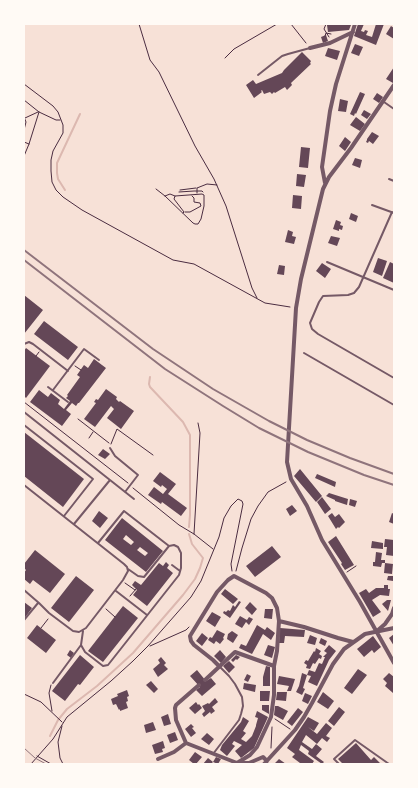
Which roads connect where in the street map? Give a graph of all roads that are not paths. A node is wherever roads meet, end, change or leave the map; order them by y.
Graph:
1 (355, 24) edge
2 (353, 32) junction
3 (310, 48) joint
4 (258, 75) dead end
5 (394, 85) edge
6 (384, 102) junction
7 (394, 109) edge
8 (389, 179) dead end
9 (394, 181) edge
10 (325, 183) junction
11 (372, 205) dead end
12 (393, 213) edge
13 (327, 262) dead end
14 (364, 278) junction
15 (394, 290) edge
16 (24, 344) edge
17 (304, 353) dead end
18 (100, 360) dead end
19 (68, 371) junction
20 (394, 378) edge
21 (48, 387) dead end
22 (53, 390) junction
23 (68, 402) dead end
24 (394, 405) edge
25 (24, 412) edge
26 (24, 425) edge
27 (110, 448) road end
28 (110, 480) junction
29 (24, 485) edge
30 (125, 492) junction
31 (134, 500) dead end
32 (64, 516) junction
33 (74, 524) junction
34 (98, 543) junction
35 (169, 546) junction
36 (172, 564) dead end
37 (127, 567) junction
38 (180, 572) junction
39 (24, 590) edge
40 (115, 590) junction
41 (38, 602) junction
42 (394, 608) edge
43 (147, 615) junction
44 (24, 620) edge
45 (279, 621) junction
46 (394, 628) edge
47 (82, 631) junction
48 (377, 631) junction
49 (353, 642) junction
50 (82, 645) junction
51 (394, 662) edge
52 (219, 666) junction
53 (274, 666) junction
54 (205, 680) dead end
55 (53, 682) road end
56 (199, 685) dead end
57 (186, 743) junction
58 (213, 754) junction
59 (158, 760) dead end
60 (266, 762) edge
61 (237, 763) junction
62 (339, 764) edge
63 (389, 764) edge

1 - 2 street
2 - 3 street
2 - 10 street
3 - 4 lane
5 - 6 street
6 - 7 lane
6 - 10 street
8 - 9 lane
10 - 48 street
11 - 12 lane
12 - 14 lane
13 - 14 lane
14 - 15 lane
14 - 20 lane
16 - 19 lane
17 - 24 lane
18 - 19 lane
19 - 22 lane
21 - 22 lane
22 - 23 lane
25 - 28 lane
26 - 32 lane
27 - 30 lane
28 - 30 lane
28 - 33 lane
29 - 32 lane
30 - 31 lane
32 - 33 lane
33 - 34 lane
34 - 35 lane
34 - 37 lane
35 - 37 lane
35 - 38 lane
36 - 38 lane
37 - 40 lane
38 - 43 lane
39 - 41 lane
40 - 43 lane
40 - 47 lane
41 - 44 lane
41 - 47 lane
42 - 48 street
43 - 50 lane
45 - 49 street
45 - 52 street
45 - 53 street
46 - 48 street
47 - 50 lane
48 - 49 street
48 - 51 street
49 - 60 street
50 - 55 lane
52 - 53 street
52 - 54 street
52 - 58 lane
53 - 61 street
56 - 57 street
57 - 58 street
57 - 59 street
58 - 61 street
60 - 61 street
62 - 63 lane

